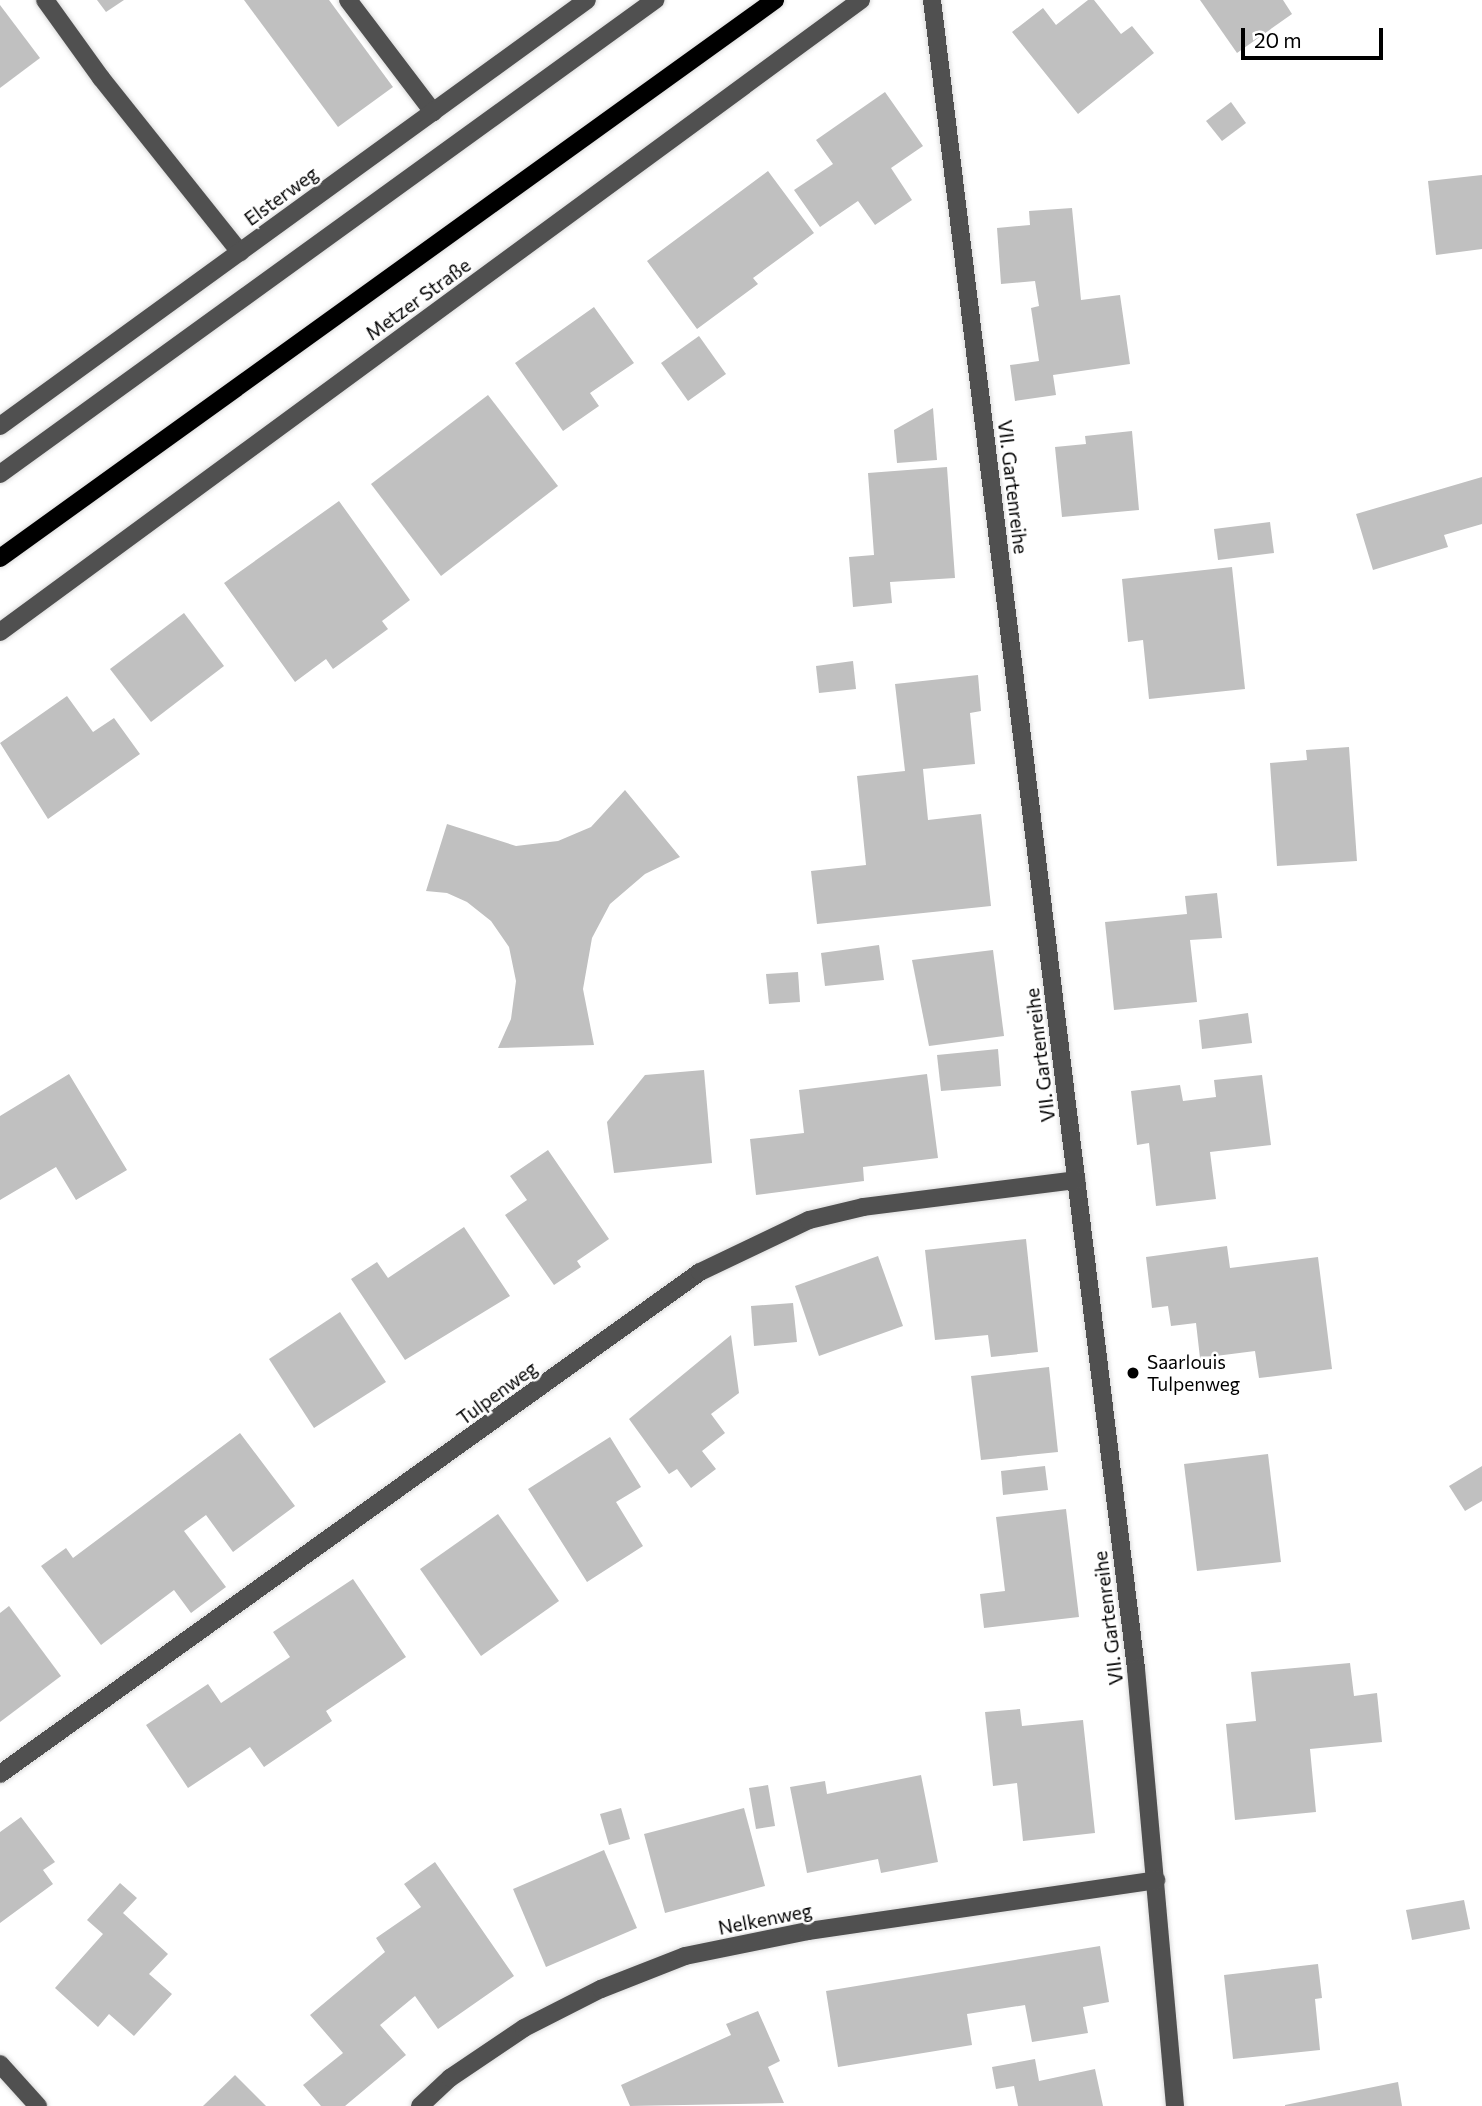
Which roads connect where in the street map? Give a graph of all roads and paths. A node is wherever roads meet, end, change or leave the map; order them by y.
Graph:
1 (45, 0) edge
2 (348, 0) edge
3 (587, 0) edge
4 (655, 0) edge
5 (775, 0) edge
6 (861, 0) edge
7 (932, 0) edge
8 (433, 112) junction
9 (240, 252) junction
10 (0, 426) edge
11 (0, 474) edge
12 (0, 558) edge
13 (0, 632) edge
14 (1076, 1180) junction
15 (0, 1774) edge
16 (1156, 1880) junction
17 (0, 2064) edge
18 (38, 2106) edge
19 (420, 2106) edge
20 (1175, 2106) edge

1 - 9 street
2 - 8 street
3 - 8 street, Elsterweg
4 - 11 street
5 - 12 main road, Metzer Straße
6 - 13 street, Metzer Straße
7 - 14 street, VII. Gartenreihe
8 - 9 street, Elsterweg
9 - 10 street, Elsterweg
14 - 15 street, Tulpenweg
14 - 16 street, VII. Gartenreihe
16 - 19 street, Nelkenweg
16 - 20 street, VII. Gartenreihe
17 - 18 street

